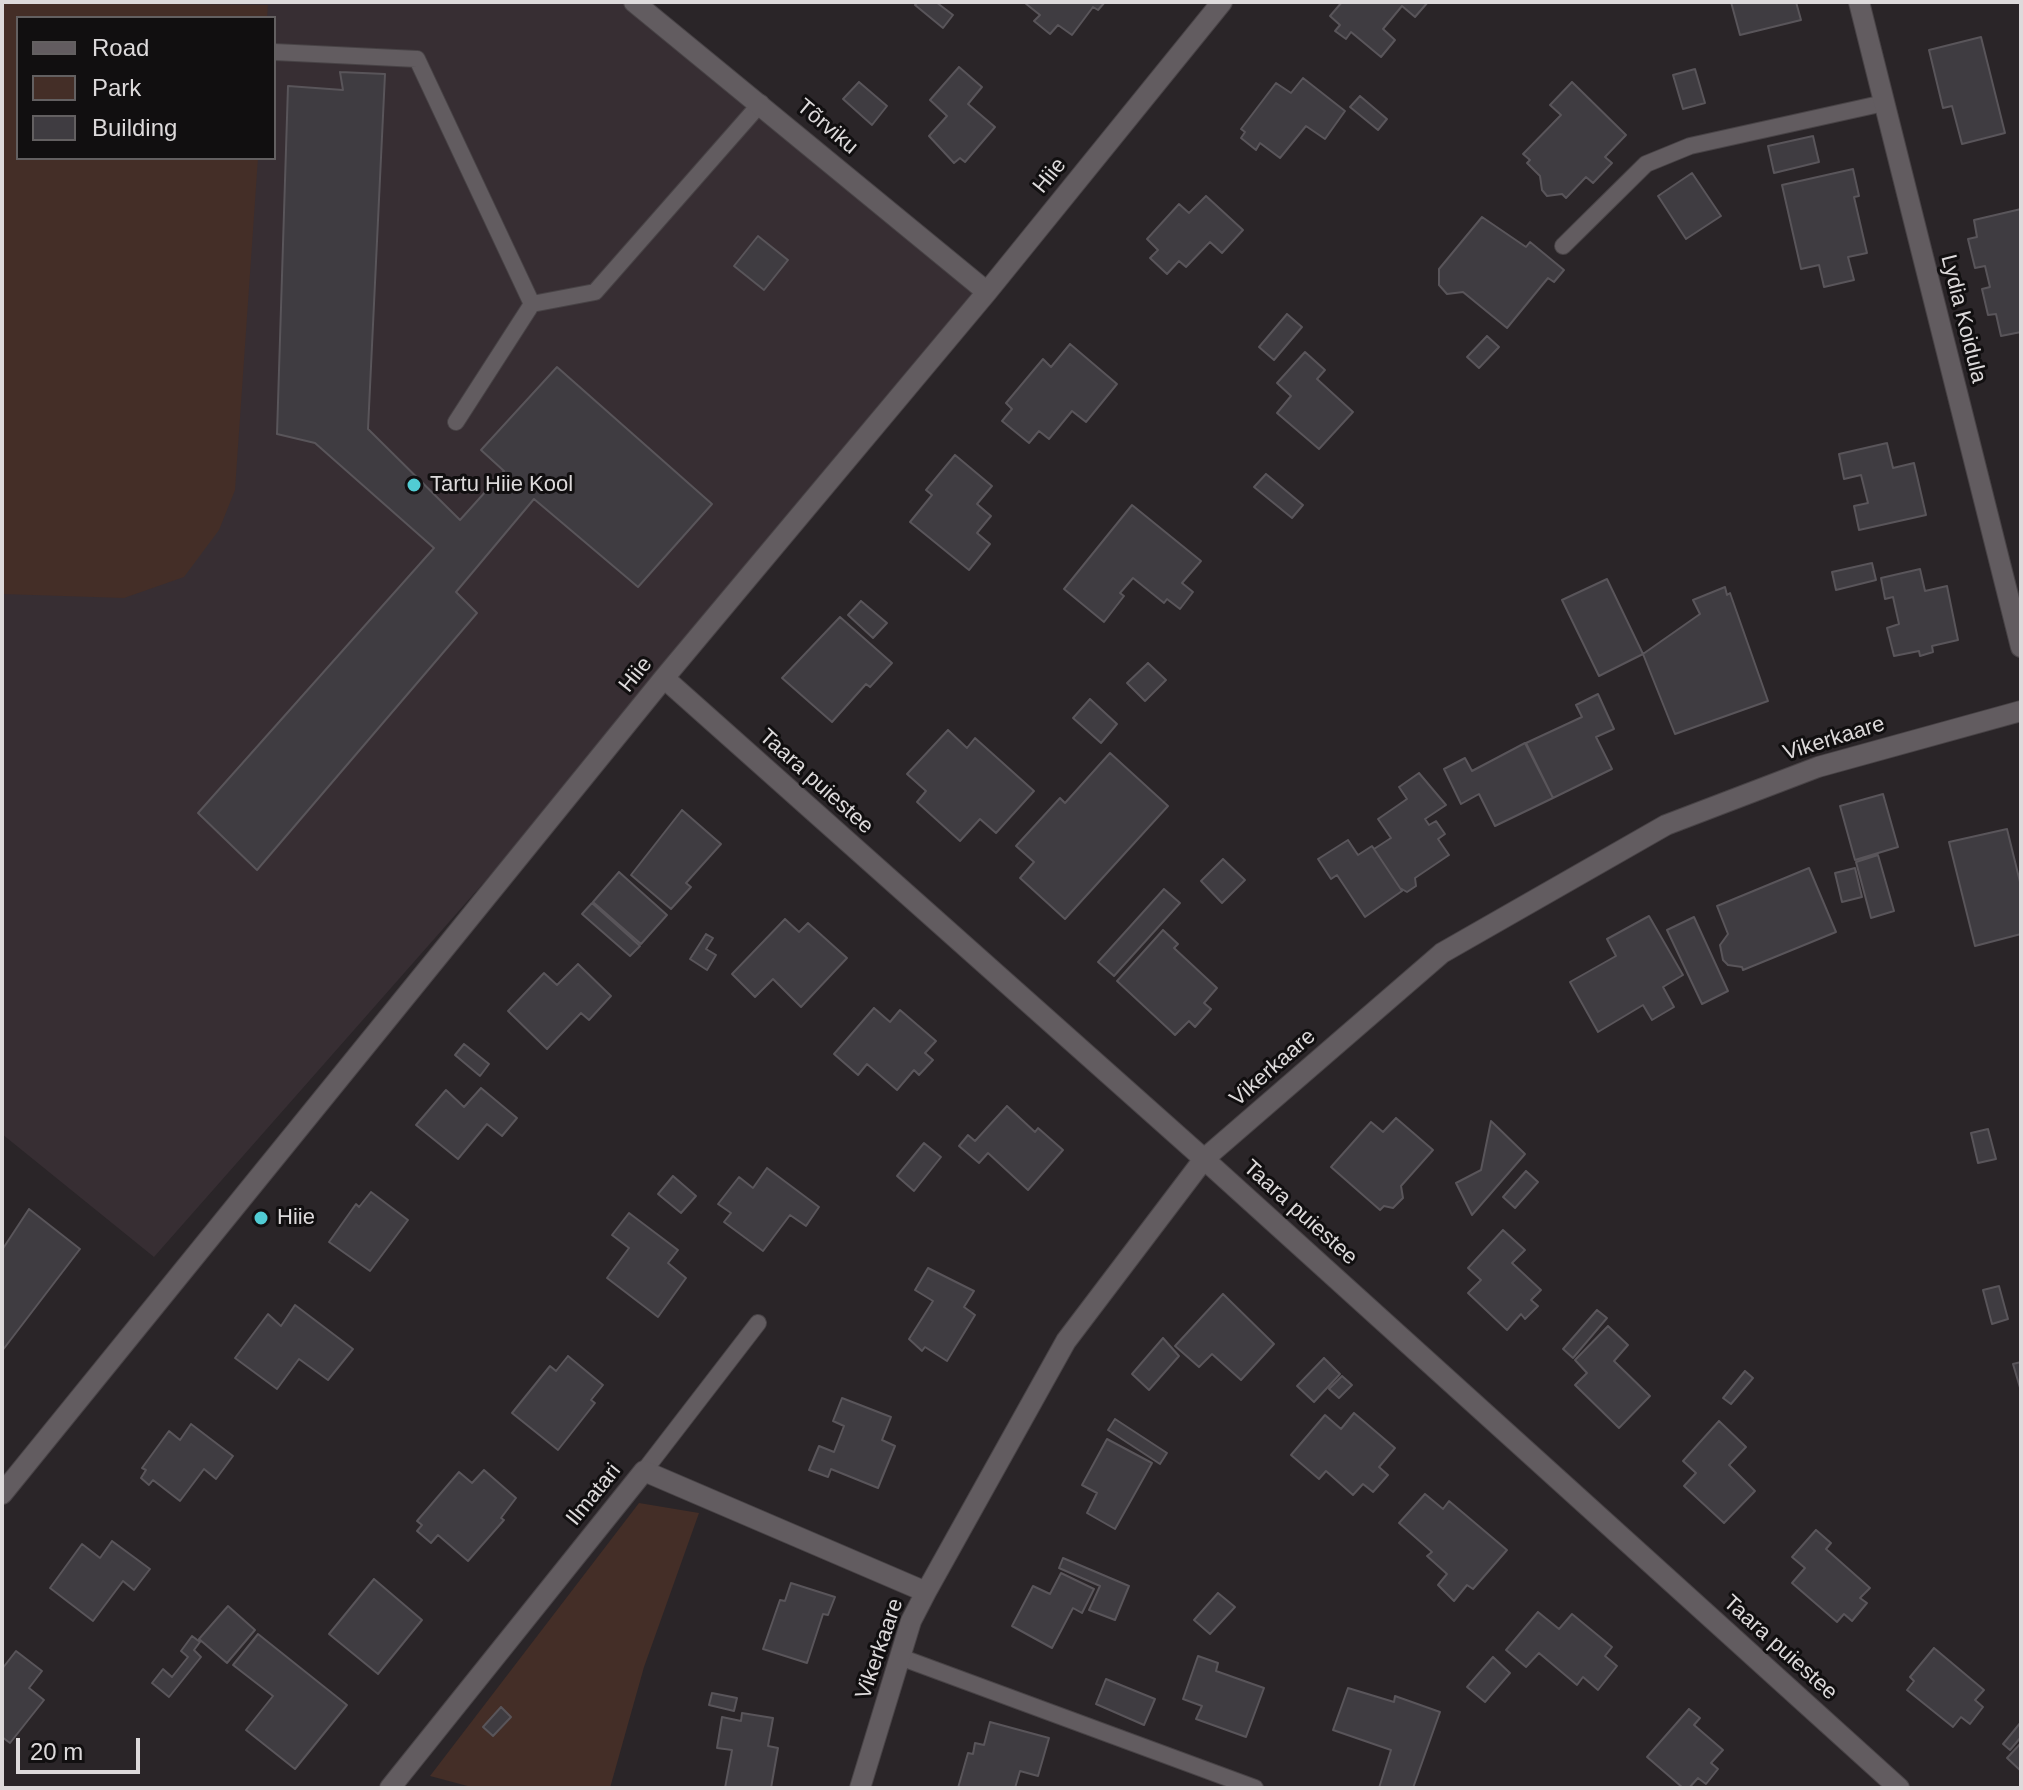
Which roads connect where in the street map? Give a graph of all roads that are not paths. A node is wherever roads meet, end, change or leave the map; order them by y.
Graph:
1 (634, 2) edge
2 (1222, 2) edge
3 (1859, 2) edge
4 (276, 52) edge
5 (761, 103) junction
6 (1884, 103) junction
7 (1563, 246) dead end
8 (987, 292) junction
9 (532, 304) junction
10 (456, 422) dead end
11 (2021, 647) edge
12 (664, 678) junction
13 (2021, 711) edge
14 (1204, 1159) junction
15 (758, 1323) dead end
16 (644, 1471) junction
17 (2, 1494) edge
18 (926, 1592) junction
19 (900, 1657) junction
20 (390, 1788) edge
21 (860, 1788) edge
22 (1255, 1788) edge
23 (1899, 1788) edge

1 - 5 street, Tõrviku
2 - 8 street, Hiie
3 - 6 street, Lydia Koidula
4 - 9 lane
5 - 8 street, Tõrviku
5 - 9 lane
6 - 7 lane
6 - 11 street, Lydia Koidula
8 - 12 street, Hiie
9 - 10 lane
12 - 14 street, Taara puiestee
12 - 17 street, Hiie
13 - 14 street, Vikerkaare
14 - 18 street, Vikerkaare
14 - 23 street, Taara puiestee
15 - 16 lane
16 - 18 street, Ilmatari
16 - 20 street, Ilmatari
18 - 19 street, Vikerkaare
19 - 21 street, Vikerkaare
19 - 22 lane

